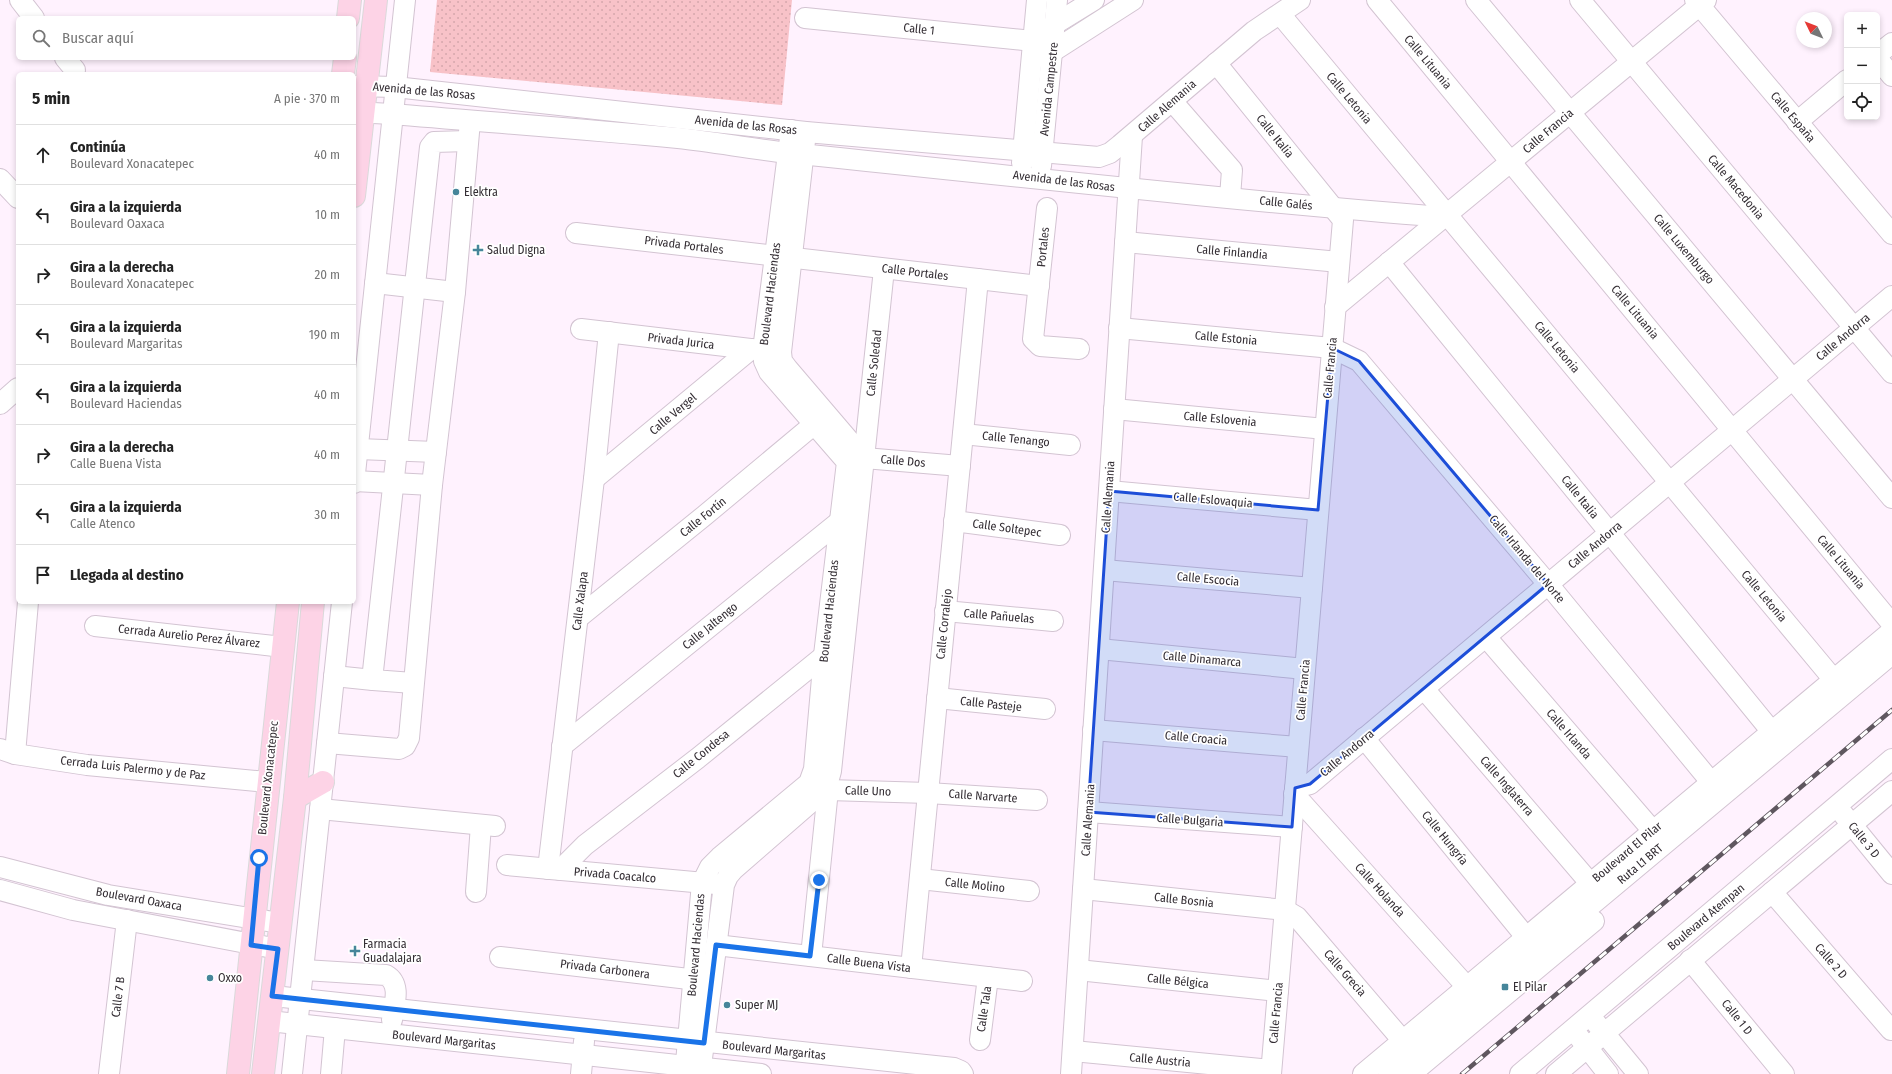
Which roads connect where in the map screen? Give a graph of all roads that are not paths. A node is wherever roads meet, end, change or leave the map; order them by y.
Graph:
1 (20, 0) edge
2 (350, 0) edge
3 (376, 0) edge
4 (405, 0) edge
5 (1037, 0) edge
6 (1057, 0) edge
7 (1094, 0) edge
8 (1300, 0) edge
9 (1377, 0) edge
10 (1476, 0) edge
11 (1580, 0) edge
12 (1700, 2) edge
13 (1122, 3) edge
14 (1280, 14) junction
15 (32, 16) edge
16 (348, 16) edge
17 (806, 18) dead end
18 (1055, 24) junction
19 (1034, 41) junction
20 (1892, 43) edge
21 (1052, 52) junction
22 (1880, 54) edge
23 (345, 60) edge
24 (1880, 61) edge
25 (1632, 62) junction
26 (1216, 63) junction
27 (1031, 67) junction
28 (343, 72) edge
29 (1892, 76) edge
30 (1844, 83) edge
31 (360, 86) edge
32 (395, 87) junction
33 (1172, 101) junction
34 (358, 112) edge
35 (1570, 113) junction
36 (392, 114) junction
37 (470, 121) junction
38 (1797, 122) junction
39 (798, 131) junction
40 (1132, 136) junction
41 (468, 141) junction
42 (1023, 150) junction
43 (1042, 152) junction
44 (796, 153) junction
45 (356, 154) edge
46 (1511, 162) junction
47 (1020, 176) junction
48 (1040, 178) junction
49 (0, 179) edge
50 (1128, 189) junction
51 (16, 196) edge
52 (1230, 197) junction
53 (1047, 208) dead end
54 (1334, 208) junction
55 (1445, 216) junction
56 (576, 233) dead end
57 (1892, 234) edge
58 (1125, 242) junction
59 (783, 257) junction
60 (1339, 262) junction
61 (1389, 262) junction
62 (884, 268) junction
63 (978, 279) junction
64 (375, 282) junction
65 (1039, 286) junction
66 (414, 287) junction
67 (455, 292) junction
68 (1892, 296) edge
69 (1335, 307) junction
70 (1119, 328) junction
71 (1854, 328) junction
72 (581, 329) dead end
73 (609, 332) junction
74 (1332, 348) junction
75 (1079, 349) dead end
76 (765, 351) junction
77 (1892, 373) edge
78 (1793, 380) junction
79 (16, 390) edge
80 (0, 404) edge
81 (1114, 409) junction
82 (820, 419) junction
83 (1325, 429) junction
84 (1732, 430) junction
85 (963, 434) junction
86 (1070, 445) dead end
87 (358, 449) junction
88 (397, 451) junction
89 (436, 452) junction
90 (856, 460) junction
91 (356, 466) edge
92 (960, 466) junction
93 (594, 479) junction
94 (356, 482) edge
95 (394, 483) junction
96 (1670, 483) junction
97 (432, 485) junction
98 (1109, 491) junction
99 (1892, 498) edge
100 (859, 507) junction
101 (1318, 510) junction
102 (954, 521) junction
103 (839, 522) junction
104 (1610, 533) junction
105 (1060, 535) dead end
106 (1104, 570) junction
107 (1548, 584) junction
108 (1312, 588) junction
109 (28, 604) edge
110 (288, 604) edge
111 (313, 604) edge
112 (342, 604) edge
113 (945, 611) junction
114 (578, 618) junction
115 (1053, 621) dead end
116 (1892, 624) edge
117 (95, 626) dead end
118 (1892, 631) edge
119 (1486, 637) junction
120 (845, 641) junction
121 (283, 647) junction
122 (1099, 649) junction
123 (1892, 654) edge
124 (824, 655) junction
125 (1305, 669) junction
126 (1892, 671) edge
127 (334, 676) junction
128 (373, 680) junction
129 (1834, 680) junction
130 (413, 683) junction
131 (1424, 689) junction
132 (936, 698) junction
133 (1045, 709) dead end
134 (1093, 730) junction
135 (1772, 732) junction
136 (1364, 738) junction
137 (327, 743) junction
138 (562, 746) junction
139 (1298, 747) junction
140 (8, 752) edge
141 (1892, 759) edge
142 (267, 782) junction
143 (323, 782) junction
144 (1711, 782) junction
145 (821, 787) junction
146 (1295, 791) junction
147 (1892, 791) edge
148 (928, 793) junction
149 (295, 798) junction
150 (1037, 800) dead end
151 (1837, 806) junction
152 (320, 809) junction
153 (1088, 812) junction
154 (1851, 824) junction
155 (1292, 827) junction
156 (1653, 831) junction
157 (507, 865) dead end
158 (0, 866) edge
159 (554, 869) junction
160 (1892, 874) edge
161 (920, 879) junction
162 (702, 883) junction
163 (1590, 883) junction
164 (724, 885) junction
165 (1083, 889) junction
166 (0, 890) edge
167 (1030, 891) dead end
168 (476, 892) dead end
169 (1772, 892) junction
170 (1285, 910) junction
171 (253, 919) junction
172 (127, 920) junction
173 (280, 924) junction
174 (1526, 937) junction
175 (251, 945) junction
176 (716, 945) junction
177 (278, 949) junction
178 (810, 956) junction
179 (500, 957) dead end
180 (1690, 960) junction
181 (911, 968) junction
182 (304, 970) junction
183 (1078, 970) junction
184 (988, 978) junction
185 (702, 980) junction
186 (1022, 981) dead end
187 (1467, 987) junction
188 (1278, 991) junction
189 (272, 996) junction
190 (301, 998) junction
191 (394, 1008) junction
192 (1590, 1016) junction
193 (269, 1021) junction
194 (298, 1024) junction
195 (335, 1028) junction
196 (590, 1030) junction
197 (1573, 1030) junction
198 (1891, 1030) dead end
199 (390, 1034) junction
200 (1605, 1034) junction
201 (980, 1040) dead end
202 (1403, 1041) junction
203 (696, 1042) junction
204 (1587, 1048) junction
205 (1073, 1052) junction
206 (587, 1065) edge
207 (693, 1070) edge
208 (1271, 1072) edge
209 (109, 1074) edge
210 (238, 1074) edge
211 (264, 1074) edge
212 (292, 1074) edge
213 (331, 1074) edge
214 (761, 1074) edge
215 (963, 1074) edge
216 (1071, 1074) edge
217 (1363, 1074) edge
218 (1389, 1074) edge
219 (1412, 1074) edge
220 (1520, 1074) edge
221 (1556, 1074) edge
222 (1608, 1074) edge
223 (1638, 1074) edge
224 (1784, 1074) edge

1 - 15 street
2 - 16 main road
3 - 31 main road
4 - 32 street
5 - 19 street, Avenida Campestre
6 - 18 street, Avenida Campestre
7 - 18 street
8 - 14 street, Calle Alemania
9 - 46 street, Calle Lituania
10 - 35 street, Calle Luxemburgo
11 - 25 street, Calle Macedonia
12 - 25 street, Calle Francia
12 - 38 street, Calle España
13 - 21 street
14 - 26 street, Calle Alemania
14 - 55 street, Calle Letonia
17 - 19 street, Calle 1
18 - 19 street
18 - 21 street, Avenida Campestre
19 - 27 street, Avenida Campestre
20 - 22 street
21 - 27 street
21 - 43 street, Avenida Campestre
23 - 28 main road
24 - 29 street
25 - 35 street, Calle Francia
25 - 71 street, Calle Macedonia
26 - 33 street, Calle Alemania
26 - 54 street, Calle Italia
27 - 42 street, Avenida Campestre
30 - 38 street
31 - 32 street, Avenida de las Rosas
31 - 34 main road
32 - 36 street
32 - 39 street, Avenida de las Rosas
33 - 40 street, Calle Alemania
33 - 52 street
34 - 36 street, Avenida de las Rosas
34 - 45 main road
35 - 46 street, Calle Francia
35 - 78 street, Calle Luxemburgo
36 - 37 street, Avenida de las Rosas
36 - 64 street
37 - 41 street
37 - 44 street, Avenida de las Rosas
38 - 57 street, Calle España
39 - 42 street, Avenida de las Rosas
39 - 44 street, Boulevard Haciendas
40 - 43 street, Avenida de las Rosas
40 - 50 street, Calle Alemania
41 - 66 street
41 - 67 street
42 - 43 street, Avenida de las Rosas
42 - 47 street, Avenida Campestre
43 - 48 street, Avenida Campestre
44 - 47 street, Avenida de las Rosas
44 - 59 street, Boulevard Haciendas
46 - 55 street, Calle Francia
46 - 84 street, Calle Lituania
47 - 48 street, Avenida de las Rosas
48 - 50 street, Avenida de las Rosas
49 - 51 street
50 - 52 street, Calle Galés
50 - 58 street, Calle Alemania
52 - 54 street, Calle Galés
53 - 65 street, Portales
54 - 55 street, Calle Galés
54 - 60 street, Calle Francia
55 - 61 street, Calle Francia
55 - 96 street, Calle Letonia
56 - 59 street, Privada Portales
58 - 60 street, Calle Finlandia
58 - 70 street, Calle Alemania
59 - 62 street, Calle Portales
59 - 76 street, Boulevard Haciendas
60 - 69 street, Calle Francia
61 - 69 street, Calle Francia
61 - 104 street, Calle Italia
62 - 63 street, Calle Portales
62 - 90 street, Calle Soledad
63 - 65 street, Calle Portales
63 - 85 street, Calle Corralejo
64 - 66 street
64 - 87 street
65 - 75 street, Portales
66 - 67 street
66 - 88 street
67 - 89 street
68 - 71 street, Calle Andorra
69 - 74 street, Calle Francia
70 - 74 street, Calle Estonia
70 - 81 street, Calle Alemania
71 - 77 street, Calle Macedonia
71 - 78 street, Calle Andorra
72 - 73 street, Privada Jurica
73 - 76 street, Privada Jurica
73 - 93 street, Calle Xalapa
74 - 83 street, Calle Francia
74 - 107 street, Calle Irlanda del Norte
76 - 82 street, Boulevard Haciendas
76 - 93 street, Calle Vergel
78 - 84 street, Calle Andorra
78 - 99 street, Calle Luxemburgo
79 - 80 street
81 - 83 street, Calle Eslovenia
81 - 98 street, Calle Alemania
82 - 90 street, Boulevard Haciendas
82 - 114 street, Calle Fortín
83 - 101 street, Calle Francia
84 - 96 street, Calle Andorra
84 - 116 street, Calle Lituania
85 - 86 street, Calle Tenango
85 - 92 street, Calle Corralejo
87 - 88 street
87 - 91 street
88 - 89 street
88 - 95 street
89 - 97 street
90 - 92 street, Calle Dos
90 - 100 street, Boulevard Haciendas
90 - 103 street, Boulevard Haciendas
92 - 102 street, Calle Corralejo
93 - 114 street, Calle Xalapa
94 - 95 street
95 - 97 street
95 - 128 street
96 - 104 street, Calle Andorra
96 - 129 street, Calle Letonia
97 - 130 street
98 - 101 street, Calle Eslovaquia
98 - 106 street, Calle Alemania
100 - 103 street, Calle Jaltengo
100 - 120 street, Boulevard Haciendas
101 - 108 street, Calle Francia
102 - 105 street, Calle Soltepec
102 - 113 street, Calle Corralejo
103 - 124 street, Boulevard Haciendas
103 - 138 street, Calle Jaltengo
104 - 107 street, Calle Andorra
104 - 135 street, Calle Italia
106 - 108 street, Calle Escocia
106 - 122 street, Calle Alemania
107 - 119 street, Calle Andorra
107 - 144 street, Calle Irlanda del Norte
108 - 125 street, Calle Francia
109 - 140 street
110 - 121 main road, Boulevard Xonacatepec
111 - 149 main road
112 - 127 street
113 - 115 street, Calle Pañuelas
113 - 132 street, Calle Corralejo
114 - 138 street, Calle Xalapa
117 - 121 street, Cerrada Aurelio Perez Álvarez
118 - 129 street, Boulevard El Pilar
119 - 131 street, Calle Andorra
119 - 156 street, Calle Irlanda
120 - 124 street, Calle Condesa
120 - 145 street, Boulevard Haciendas
121 - 142 main road, Boulevard Xonacatepec
122 - 125 street, Calle Dinamarca
122 - 134 street, Calle Alemania
123 - 218 street, Ruta L1 BRT
124 - 145 street, Boulevard Haciendas
124 - 159 street, Calle Condesa
125 - 139 street, Calle Francia
126 - 219 street, Ruta L1 BRT
127 - 128 street
127 - 137 street
128 - 130 street
129 - 135 street, Boulevard El Pilar
130 - 137 street
131 - 136 street, Calle Andorra
131 - 163 street, Calle Inglaterra
132 - 133 street, Calle Pasteje
132 - 148 street, Calle Corralejo
134 - 139 street, Calle Croacia
134 - 153 street, Calle Alemania
135 - 144 street, Boulevard El Pilar
136 - 146 street, Calle Andorra
136 - 174 street, Calle Hungría
137 - 143 street
138 - 159 street, Calle Xalapa
139 - 146 street, Calle Francia
140 - 142 street, Cerrada Luis Palermo y de Paz
141 - 151 street, Boulevard Atempan
142 - 171 main road, Boulevard Xonacatepec
143 - 149 main road
143 - 152 street
144 - 156 street, Boulevard El Pilar
145 - 148 street, Calle Uno
145 - 162 street, Boulevard Haciendas
145 - 164 street, Boulevard Haciendas
145 - 178 street
146 - 155 street, Calle Francia
146 - 187 street, Calle Holanda
147 - 154 street, Boulevard Atempan
148 - 150 street, Calle Narvarte
148 - 161 street, Calle Corralejo
149 - 173 main road
151 - 154 street, Calle 3 D
151 - 192 street, Boulevard Atempan
152 - 168 street
152 - 182 street
153 - 155 street, Calle Bulgaria
153 - 165 street, Calle Alemania
154 - 160 street, Calle 3 D
154 - 169 street, Boulevard Atempan
155 - 170 street, Calle Francia
156 - 163 street, Boulevard El Pilar
157 - 159 street, Privada Coacalco
158 - 171 street, Boulevard Oaxaca
159 - 162 street, Privada Coacalco
161 - 167 street, Calle Molino
161 - 181 street, Calle Corralejo
162 - 164 street, Privada Coacalco
162 - 185 street, Boulevard Haciendas
163 - 174 street, Boulevard El Pilar
164 - 176 street, Boulevard Haciendas
165 - 170 street, Calle Bosnia
165 - 183 street, Calle Alemania
166 - 172 street, Boulevard Oaxaca
169 - 180 street, Boulevard Atempan
169 - 198 street, Calle 2 D
170 - 188 street, Calle Francia
170 - 202 street, Calle Grecia
171 - 173 street, Boulevard Oaxaca
171 - 175 main road, Boulevard Xonacatepec
172 - 175 street, Boulevard Oaxaca
172 - 209 street, Calle 7 B
173 - 177 main road
174 - 187 street, Boulevard El Pilar
175 - 177 street, Boulevard Oaxaca
175 - 210 main road, Boulevard Xonacatepec
176 - 178 street, Calle Buena Vista
176 - 185 street, Boulevard Haciendas
177 - 189 main road
178 - 181 street, Calle Buena Vista
179 - 185 street, Privada Carbonera
180 - 200 street, Boulevard Atempan
180 - 224 street, Calle 1 D
181 - 184 street, Calle Buena Vista
182 - 190 street
182 - 191 street
183 - 188 street, Calle Bélgica
183 - 205 street, Calle Alemania
184 - 186 street, Calle Buena Vista
184 - 201 street, Calle Tala
185 - 203 street, Boulevard Haciendas
187 - 202 street, Boulevard El Pilar
188 - 208 street, Calle Francia
189 - 190 street, Boulevard Margaritas
189 - 193 main road
190 - 191 street, Boulevard Margaritas
190 - 194 street
191 - 196 street, Boulevard Margaritas
191 - 199 street
192 - 197 street, Boulevard Atempan
192 - 200 street
193 - 194 street, Boulevard Margaritas
193 - 211 main road
194 - 195 street, Boulevard Margaritas
194 - 212 street
195 - 199 street, Boulevard Margaritas
195 - 213 street
196 - 203 street, Boulevard Margaritas
196 - 206 street
197 - 204 street
197 - 220 street, Boulevard Atempan
199 - 206 street, Boulevard Margaritas
200 - 204 street, Boulevard Atempan
200 - 223 street
202 - 217 street, Boulevard El Pilar
203 - 207 street, Boulevard Haciendas
203 - 215 street, Boulevard Margaritas
204 - 221 street, Boulevard Atempan
204 - 222 street
205 - 208 street, Calle Austria
205 - 216 street, Calle Alemania
206 - 207 street, Boulevard Margaritas
207 - 214 street, Boulevard Margaritas

